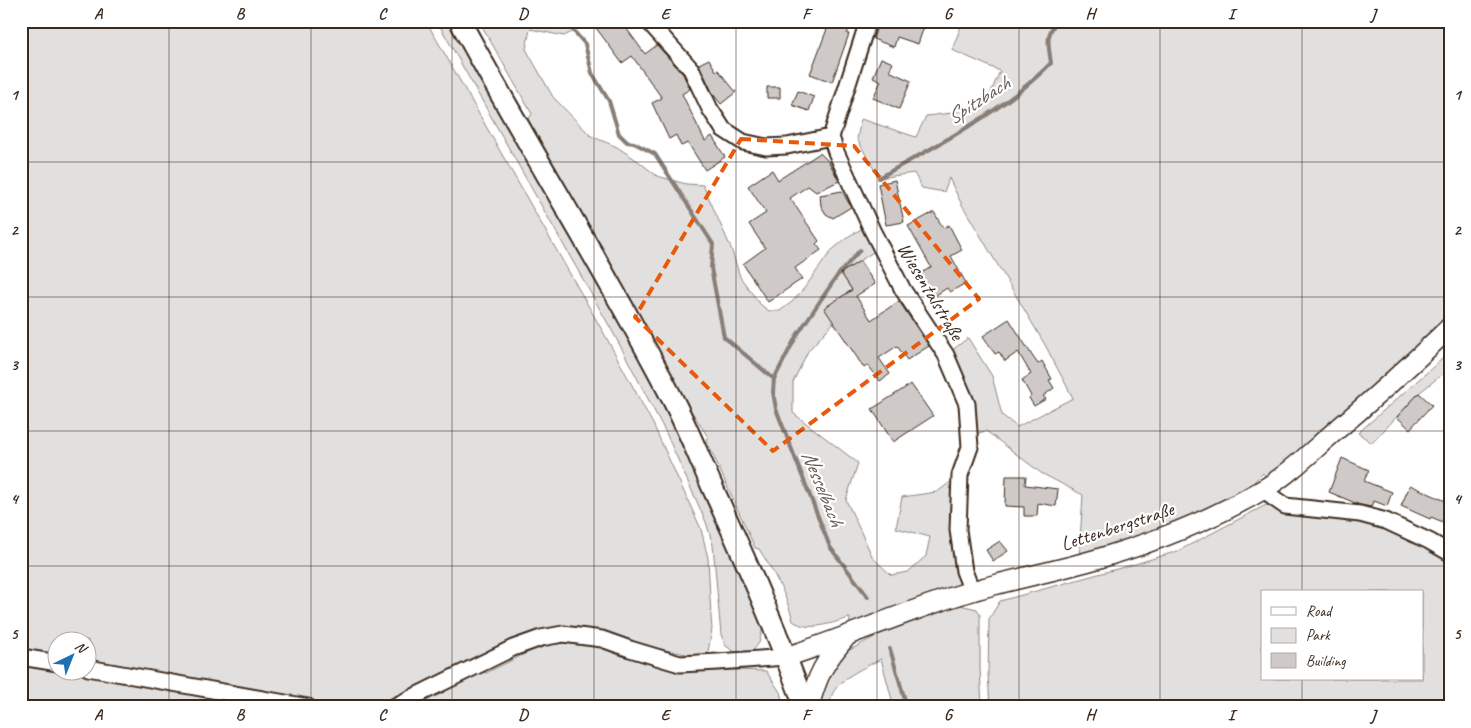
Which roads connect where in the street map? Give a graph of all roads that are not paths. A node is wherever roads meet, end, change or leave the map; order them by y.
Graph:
1 (460, 21) edge
2 (648, 21) edge
3 (868, 21) edge
4 (831, 137) junction
5 (1450, 327) edge
6 (1265, 488) junction
7 (1450, 553) edge
8 (972, 591) junction
9 (849, 634) junction
10 (21, 657) edge
11 (786, 657) junction
12 (48, 661) edge
13 (98, 670) edge
14 (308, 707) edge
15 (393, 707) edge
16 (805, 707) edge
17 (809, 707) edge

1 - 11 main road
2 - 4 street
3 - 4 street
4 - 8 street, Wiesentalstraße
5 - 6 street, Lettenbergstraße
6 - 7 street
6 - 8 street, Lettenbergstraße
8 - 9 street, Lettenbergstraße
9 - 11 street, Lettenbergstraße
9 - 17 street
10 - 12 street
11 - 15 street
11 - 16 main road
13 - 14 street

